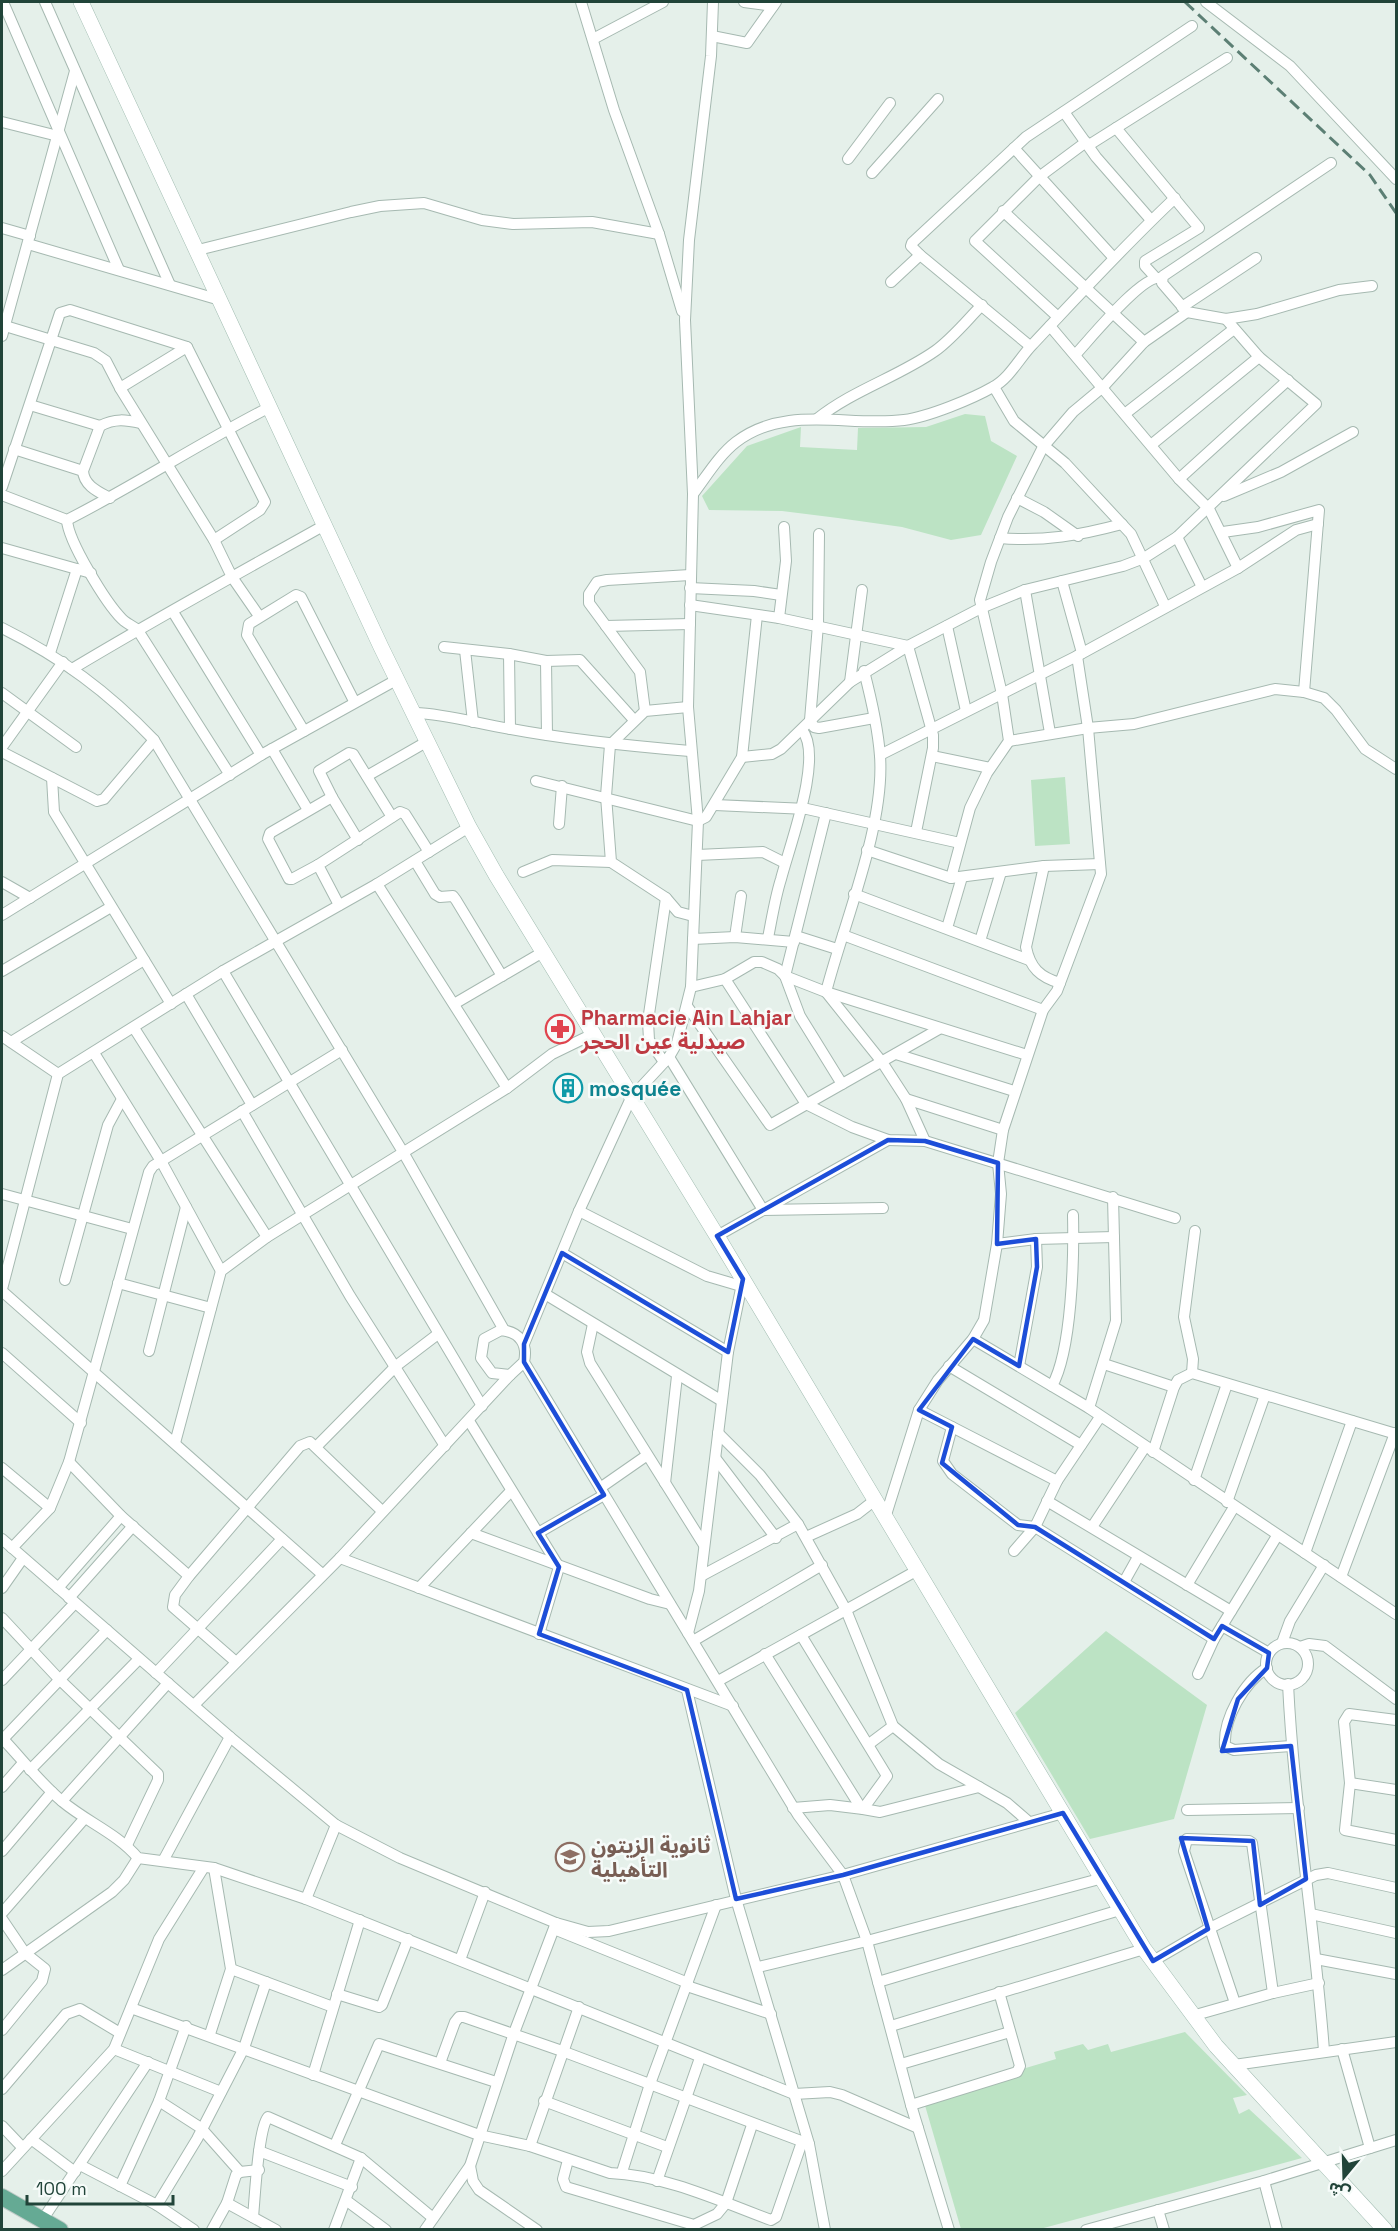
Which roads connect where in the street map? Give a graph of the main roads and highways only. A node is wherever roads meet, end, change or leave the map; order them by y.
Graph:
1 (81, 2) edge
2 (2, 2197) edge
3 (60, 2229) edge
4 (1384, 2229) edge

1 - 4 main road
2 - 3 main road

